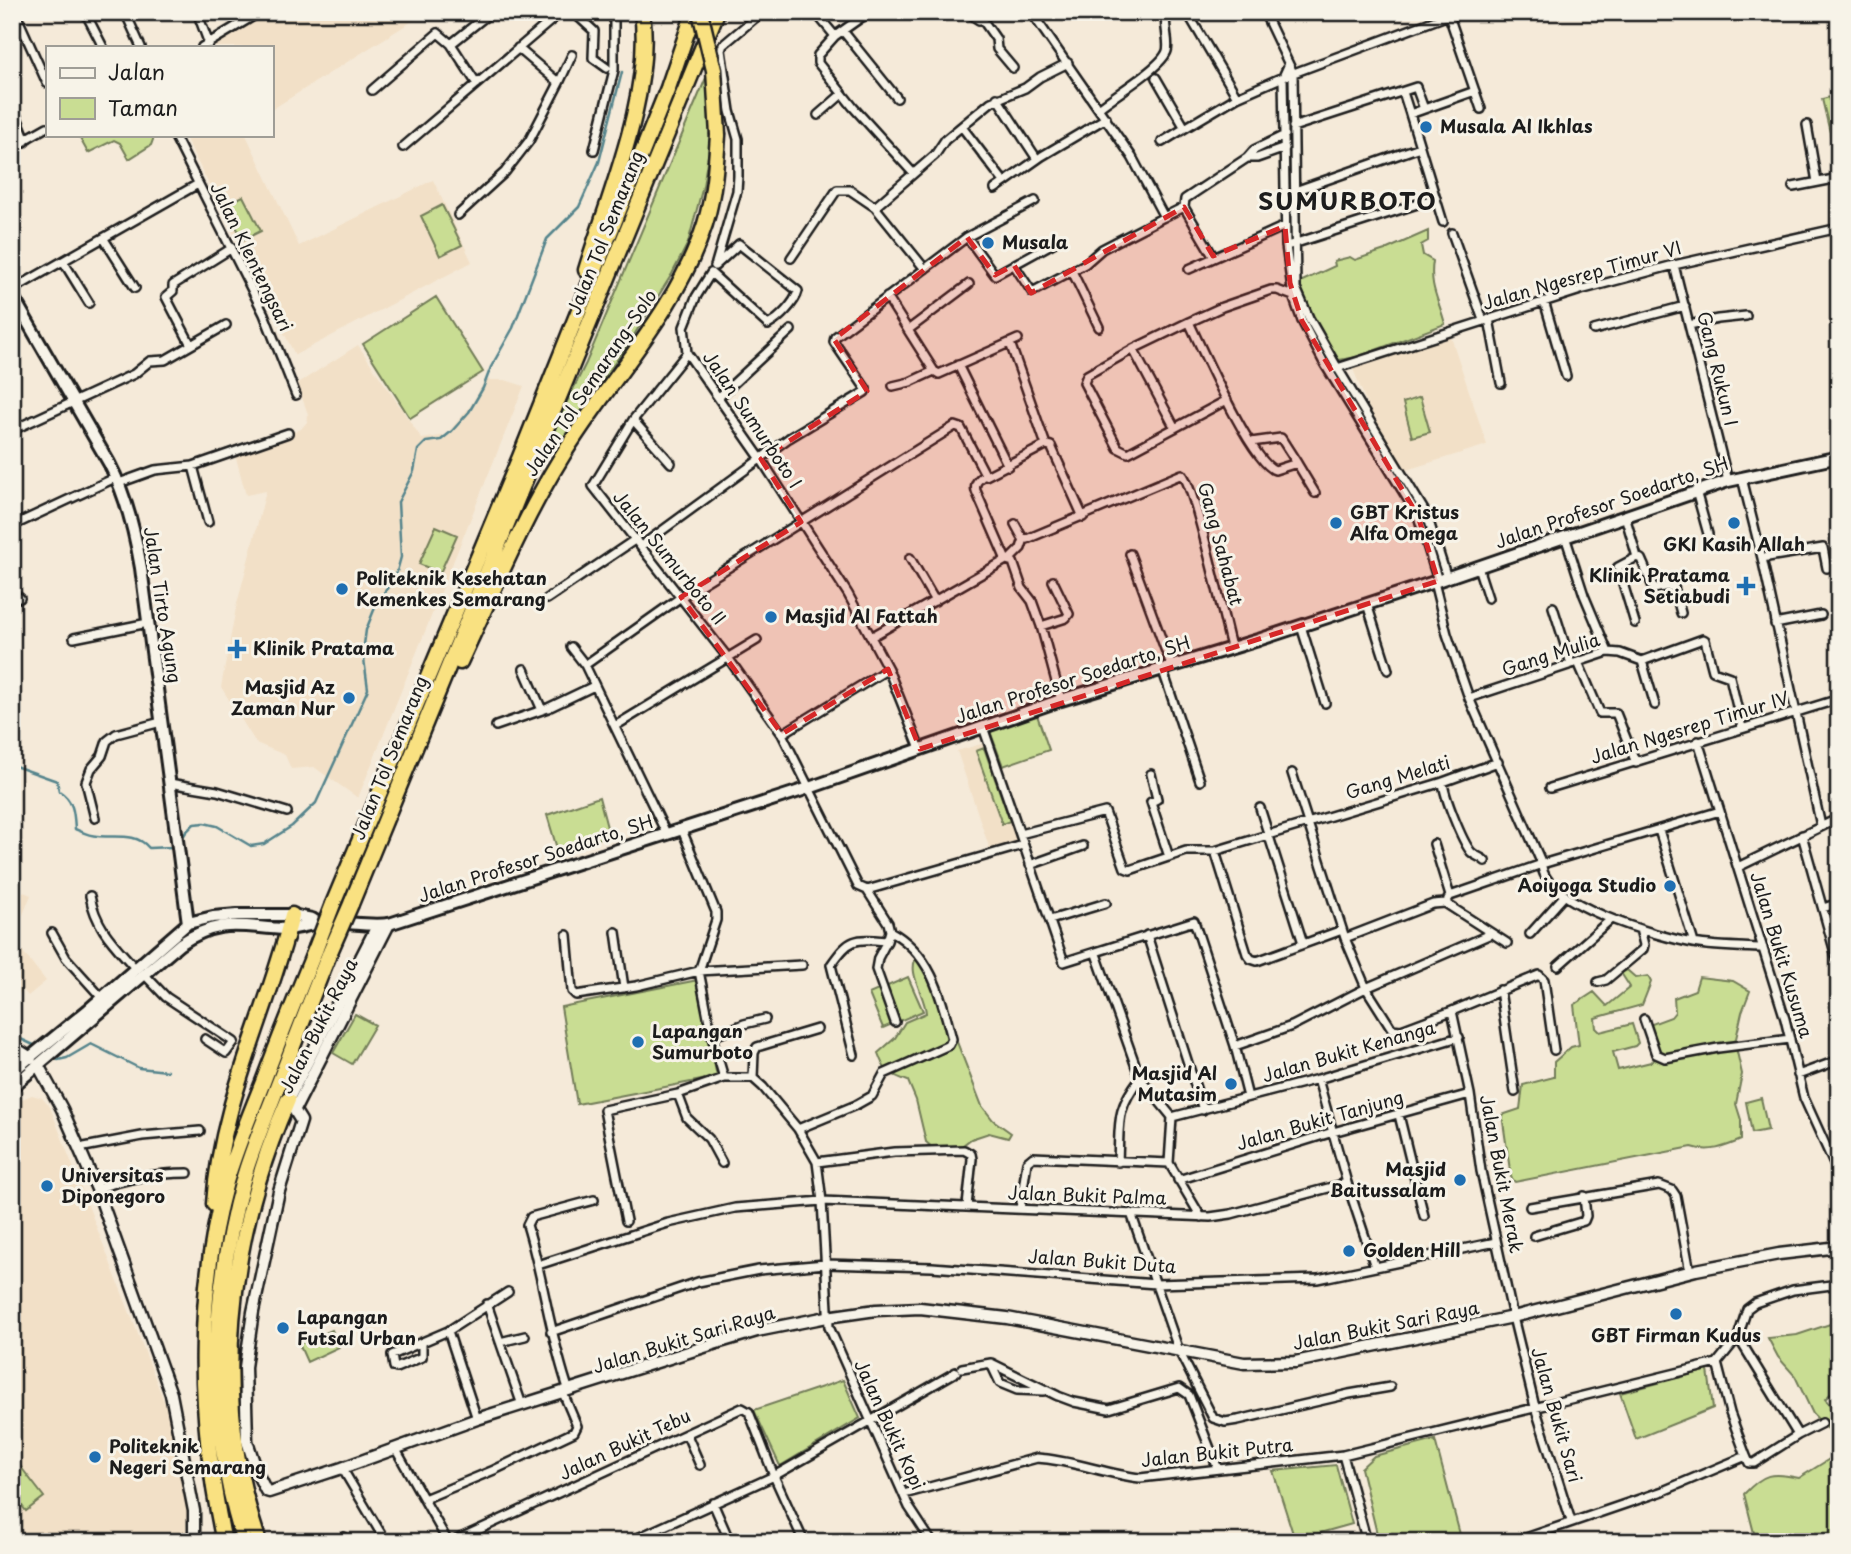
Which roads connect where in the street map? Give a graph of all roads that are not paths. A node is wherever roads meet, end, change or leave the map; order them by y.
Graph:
1 (15, 12) edge
2 (85, 12) edge
3 (125, 12) edge
4 (197, 12) edge
5 (260, 12) edge
6 (491, 12) edge
7 (561, 12) edge
8 (573, 12) edge
9 (614, 12) edge
10 (642, 12) edge
11 (697, 12) edge
12 (718, 12) edge
13 (762, 12) edge
14 (815, 12) edge
15 (869, 12) edge
16 (967, 12) edge
17 (990, 12) edge
18 (1031, 12) edge
19 (1166, 12) edge
20 (1188, 12) edge
21 (1264, 12) edge
22 (1449, 14) edge
23 (982, 19) junction
24 (843, 30) junction
25 (835, 36) junction
26 (451, 44) junction
27 (206, 45) edge
28 (102, 46) edge
29 (141, 46) edge
30 (518, 48) junction
31 (572, 55) dead end
32 (1068, 64) junction
33 (607, 68) dead end
34 (1013, 68) dead end
35 (1290, 70) junction
36 (1283, 77) junction
37 (1156, 78) dead end
38 (46, 81) edge
39 (559, 83) junction
40 (477, 84) junction
41 (372, 90) dead end
42 (1475, 91) junction
43 (1403, 92) junction
44 (842, 94) junction
45 (897, 97) dead end
46 (1237, 97) junction
47 (997, 98) junction
48 (1099, 108) junction
49 (1424, 109) junction
50 (1481, 109) dead end
51 (12, 110) edge
52 (1410, 114) junction
53 (818, 115) dead end
54 (1106, 118) junction
55 (1807, 125) dead end
56 (962, 127) junction
57 (46, 128) edge
58 (1185, 128) junction
59 (1293, 130) junction
60 (174, 136) edge
61 (1284, 136) junction
62 (24, 140) junction
63 (1162, 142) dead end
64 (12, 147) edge
65 (403, 147) dead end
66 (1288, 147) junction
67 (1420, 147) junction
68 (594, 150) dead end
69 (1247, 158) junction
70 (1037, 159) junction
71 (913, 173) junction
72 (1839, 178) edge
73 (1004, 182) junction
74 (1817, 183) junction
75 (198, 184) junction
76 (1793, 187) dead end
77 (995, 189) dead end
78 (1295, 191) junction
79 (1436, 198) junction
80 (1035, 201) dead end
81 (875, 207) junction
82 (1184, 207) junction
83 (458, 215) dead end
84 (1164, 217) junction
85 (1443, 222) dead end
86 (1285, 226) junction
87 (1839, 228) edge
88 (1452, 233) dead end
89 (967, 237) junction
90 (104, 239) junction
91 (1055, 242) dead end
92 (1290, 245) junction
93 (232, 248) junction
94 (1213, 256) junction
95 (791, 258) dead end
96 (64, 261) junction
97 (1014, 265) junction
98 (1674, 265) junction
99 (1189, 268) dead end
100 (713, 269) junction
101 (925, 269) junction
102 (1072, 271) junction
103 (968, 284) dead end
104 (135, 288) dead end
105 (12, 292) edge
106 (1293, 296) junction
107 (887, 297) junction
108 (1544, 301) junction
109 (89, 303) dead end
110 (1685, 306) junction
111 (1746, 316) dead end
112 (1306, 319) junction
113 (1486, 320) junction
114 (1189, 322) junction
115 (226, 325) dead end
116 (1689, 325) junction
117 (1099, 327) dead end
118 (792, 330) dead end
119 (908, 330) junction
120 (1594, 330) dead end
121 (191, 345) junction
122 (563, 345) junction
123 (1133, 349) junction
124 (687, 353) junction
125 (958, 365) junction
126 (1338, 367) junction
127 (934, 371) junction
128 (1329, 372) junction
129 (1566, 376) dead end
130 (1501, 383) dead end
131 (893, 386) dead end
132 (296, 395) dead end
133 (719, 397) junction
134 (1227, 400) junction
135 (74, 403) junction
136 (633, 420) junction
137 (1366, 423) junction
138 (17, 428) dead end
139 (1175, 428) junction
140 (288, 433) dead end
141 (1251, 442) junction
142 (1046, 445) junction
143 (1839, 457) edge
144 (761, 459) junction
145 (671, 463) dead end
146 (1297, 463) junction
147 (193, 466) junction
148 (1008, 466) junction
149 (1398, 468) junction
150 (1390, 473) junction
151 (984, 475) junction
152 (1742, 478) junction
153 (118, 480) junction
154 (1728, 481) junction
155 (1696, 491) junction
156 (1315, 493) dead end
157 (1418, 499) junction
158 (1410, 504) junction
159 (1625, 516) junction
160 (1083, 517) junction
161 (208, 522) dead end
162 (801, 522) junction
163 (1015, 524) dead end
164 (12, 526) edge
165 (1708, 534) dead end
166 (1565, 536) junction
167 (1024, 539) junction
168 (638, 542) junction
169 (1130, 554) dead end
170 (1637, 557) junction
171 (911, 558) dead end
172 (1762, 558) junction
173 (1008, 560) junction
174 (1441, 560) junction
175 (1433, 562) junction
176 (1478, 567) junction
177 (1827, 568) dead end
178 (1440, 580) junction
179 (1053, 581) dead end
180 (681, 597) junction
181 (1488, 598) dead end
182 (547, 599) dead end
183 (934, 601) junction
184 (1367, 604) junction
185 (1553, 607) dead end
186 (1681, 613) dead end
187 (1821, 615) dead end
188 (148, 623) junction
189 (1635, 623) dead end
190 (1776, 624) junction
191 (1301, 625) junction
192 (1041, 626) junction
193 (871, 637) junction
194 (74, 638) dead end
195 (757, 640) dead end
196 (570, 647) dead end
197 (1231, 647) junction
198 (1608, 652) junction
199 (729, 659) junction
200 (1642, 661) junction
201 (1575, 663) junction
202 (585, 665) junction
203 (1167, 666) junction
204 (524, 669) dead end
205 (888, 670) junction
206 (1388, 670) dead end
207 (594, 686) junction
208 (1469, 698) junction
209 (1839, 699) edge
210 (1061, 700) junction
211 (1325, 703) dead end
212 (1655, 705) dead end
213 (542, 710) junction
214 (1794, 712) junction
215 (161, 722) junction
216 (496, 726) dead end
217 (615, 726) junction
218 (983, 727) junction
219 (1742, 728) junction
220 (782, 734) junction
221 (1698, 741) junction
222 (920, 749) junction
223 (1498, 762) junction
224 (1636, 763) junction
225 (1292, 773) dead end
226 (1152, 775) dead end
227 (1200, 781) dead end
228 (1443, 782) junction
229 (170, 783) junction
230 (808, 788) junction
231 (1550, 788) dead end
232 (1260, 808) dead end
233 (1720, 811) junction
234 (287, 812) dead end
235 (95, 818) dead end
236 (1839, 818) edge
237 (1308, 822) junction
238 (1821, 826) junction
239 (682, 830) junction
240 (1659, 830) junction
241 (380, 834) junction
242 (1020, 834) junction
243 (667, 835) junction
244 (1269, 835) junction
245 (1802, 835) junction
246 (1434, 844) dead end
247 (1023, 845) junction
248 (1083, 846) dead end
249 (1215, 851) junction
250 (1168, 856) junction
251 (1485, 861) dead end
252 (1542, 864) junction
253 (1030, 865) junction
254 (1738, 867) junction
255 (867, 890) junction
256 (90, 895) dead end
257 (1565, 895) junction
258 (1448, 899) junction
259 (1106, 903) dead end
260 (1839, 903) edge
261 (1823, 908) junction
262 (1611, 919) junction
263 (1050, 920) junction
264 (290, 922) junction
265 (188, 923) junction
266 (383, 925) junction
267 (1640, 929) junction
268 (1342, 930) junction
269 (890, 931) junction
270 (616, 932) dead end
271 (52, 933) dead end
272 (1490, 934) junction
273 (1530, 934) dead end
274 (567, 935) dead end
275 (1147, 935) junction
276 (1345, 938) junction
277 (887, 942) junction
278 (1303, 943) junction
279 (1507, 943) dead end
280 (1695, 943) junction
281 (1763, 947) junction
282 (323, 950) junction
283 (1096, 954) junction
284 (802, 965) dead end
285 (1558, 966) dead end
286 (1839, 968) edge
287 (140, 971) junction
288 (699, 971) junction
289 (1598, 982) dead end
290 (624, 988) junction
291 (1366, 988) junction
292 (1500, 990) junction
293 (102, 998) junction
294 (1452, 1010) junction
295 (765, 1019) dead end
296 (1644, 1019) dead end
297 (895, 1022) dead end
298 (817, 1029) dead end
299 (712, 1037) junction
300 (1459, 1037) junction
301 (205, 1039) dead end
302 (1790, 1039) junction
303 (12, 1046) edge
304 (1235, 1046) junction
305 (1554, 1050) dead end
306 (43, 1055) junction
307 (854, 1055) dead end
308 (1839, 1060) edge
309 (12, 1072) edge
310 (1798, 1075) junction
311 (724, 1078) junction
312 (752, 1078) junction
313 (1140, 1078) junction
314 (1318, 1079) junction
315 (12, 1087) edge
316 (1515, 1092) dead end
317 (678, 1094) junction
318 (1470, 1094) junction
319 (1248, 1097) junction
320 (292, 1105) junction
321 (1203, 1110) junction
322 (1399, 1115) junction
323 (1172, 1117) junction
324 (799, 1129) junction
325 (200, 1131) dead end
326 (1333, 1132) junction
327 (79, 1148) junction
328 (1118, 1161) junction
329 (817, 1162) junction
330 (722, 1163) dead end
331 (1169, 1163) junction
332 (188, 1173) dead end
333 (1839, 1175) edge
334 (1178, 1180) junction
335 (1347, 1183) junction
336 (97, 1189) junction
337 (1584, 1196) junction
338 (594, 1200) dead end
339 (822, 1201) junction
340 (967, 1206) junction
341 (1530, 1207) dead end
342 (1020, 1209) junction
343 (1131, 1213) junction
344 (1424, 1216) dead end
345 (1201, 1217) junction
346 (626, 1221) dead end
347 (1534, 1236) dead end
348 (1496, 1242) junction
349 (213, 1244) junction
350 (1839, 1247) edge
351 (825, 1264) junction
352 (538, 1265) junction
353 (1375, 1267) junction
354 (1690, 1272) junction
355 (1156, 1284) junction
356 (1839, 1284) edge
357 (508, 1292) dead end
358 (487, 1304) junction
359 (827, 1317) junction
360 (1513, 1317) junction
361 (448, 1331) junction
362 (551, 1332) junction
363 (525, 1336) dead end
364 (1738, 1337) junction
365 (500, 1342) junction
366 (422, 1344) junction
367 (1179, 1351) junction
368 (991, 1363) junction
369 (1717, 1363) junction
370 (1390, 1387) dead end
371 (1047, 1391) junction
372 (566, 1392) junction
373 (522, 1405) junction
374 (1535, 1407) junction
375 (477, 1419) junction
376 (871, 1420) junction
377 (1822, 1423) dead end
378 (687, 1435) junction
379 (1798, 1435) junction
380 (396, 1448) junction
381 (1745, 1452) junction
382 (1343, 1455) junction
383 (700, 1465) dead end
384 (342, 1468) junction
385 (1218, 1469) junction
386 (774, 1476) junction
387 (904, 1494) junction
388 (424, 1499) junction
389 (713, 1503) junction
390 (1571, 1521) junction
391 (194, 1542) edge
392 (224, 1542) edge
393 (244, 1542) edge
394 (259, 1542) edge
395 (386, 1542) edge
396 (450, 1542) edge
397 (629, 1542) edge
398 (730, 1542) edge
399 (804, 1542) edge
400 (932, 1542) edge
401 (1367, 1542) edge
402 (1514, 1542) edge

1 - 38 street
2 - 28 street
3 - 29 street
4 - 27 street
5 - 27 street
6 - 26 street
7 - 30 street
8 - 33 street
9 - 68 street
10 - 122 highway
11 - 122 highway, Jalan Tol Semarang
11 - 241 highway, Jalan Tol Semarang–Solo, bridge
12 - 241 highway, Jalan Tol Semarang
13 - 100 street
14 - 25 street
15 - 24 street
16 - 23 street
17 - 23 street
18 - 32 street
19 - 48 street
20 - 46 street
21 - 35 street
22 - 35 street
22 - 42 street
23 - 34 street
24 - 25 street
24 - 45 street
25 - 44 street
26 - 40 street
26 - 41 street
30 - 39 street
30 - 40 street
31 - 39 street
32 - 47 street
32 - 48 street
35 - 36 street
35 - 59 street
36 - 46 street
36 - 61 street
37 - 58 street
39 - 83 street
40 - 65 street
42 - 49 street
42 - 50 street
43 - 49 street
43 - 52 street
43 - 59 street
44 - 53 street
44 - 71 street
46 - 58 street
47 - 56 street
47 - 70 street
48 - 54 street
49 - 52 street
51 - 62 main road
52 - 67 street
54 - 70 street
54 - 84 street
55 - 74 street
56 - 71 street
56 - 73 street
57 - 62 street
58 - 63 street
59 - 61 street
59 - 66 street
60 - 75 street, Jalan Klentengsari
61 - 66 street
61 - 69 street
62 - 64 main road
66 - 69 street
66 - 78 street
66 - 86 street
67 - 78 street
67 - 79 street
69 - 82 street
70 - 73 street
71 - 81 street
72 - 74 street
73 - 77 street
74 - 76 street
75 - 90 street
75 - 93 street, Jalan Klentengsari
78 - 92 street
79 - 85 street
79 - 92 street
80 - 89 street
81 - 95 street
81 - 101 street
82 - 84 street
82 - 94 street
84 - 102 street
86 - 92 street
86 - 94 street
87 - 98 street, Jalan Ngesrep Timur VI
88 - 113 street
89 - 97 street
89 - 101 street
90 - 96 street
90 - 104 street
91 - 97 street
92 - 106 street
92 - 112 street
93 - 121 street
93 - 132 street, Jalan Klentengsari
94 - 99 street
96 - 105 street
96 - 109 street
97 - 102 street
98 - 108 street, Jalan Ngesrep Timur VI
98 - 110 street, Gang Rukun I
100 - 100 street, Jalan Sumurboto I
100 - 124 street, Jalan Sumurboto I
101 - 107 street
102 - 117 street
103 - 119 street
105 - 135 main road, Jalan Tirto Agung
106 - 112 street
106 - 114 street
107 - 119 street
107 - 144 street
108 - 113 street, Jalan Ngesrep Timur VI
108 - 129 street
110 - 116 street, Gang Rukun I
110 - 120 street
111 - 116 street
112 - 126 street
112 - 128 street
113 - 126 street, Jalan Ngesrep Timur VI
113 - 130 street
114 - 123 street
114 - 134 street
115 - 121 street
116 - 154 street, Gang Rukun I
118 - 133 street
119 - 127 street
121 - 135 street
122 - 282 highway, Jalan Tol Semarang, bridge
123 - 139 street
123 - 139 street
124 - 133 street, Jalan Sumurboto I
124 - 136 street, Jalan Sumurboto II
125 - 127 street
125 - 142 street
125 - 148 street
126 - 128 street, Jalan Ngesrep Timur VI
126 - 137 street
127 - 131 street
128 - 137 street
133 - 144 street, Jalan Sumurboto I
134 - 139 street
134 - 141 street
135 - 138 street
135 - 153 main road, Jalan Tirto Agung
136 - 145 street
136 - 168 street, Jalan Sumurboto II
137 - 149 street
137 - 150 street
140 - 147 street
141 - 146 street
141 - 146 street
142 - 148 street
142 - 160 street
143 - 152 main road, Jalan Profesor Soedarto, SH
144 - 162 street, Jalan Sumurboto I
144 - 168 street
146 - 156 street
147 - 153 street
147 - 161 street
148 - 151 street
149 - 150 street
149 - 157 street
150 - 158 street
151 - 162 street
151 - 173 street
152 - 154 main road, Jalan Profesor Soedarto, SH
152 - 172 street
153 - 164 street
153 - 188 main road, Jalan Tirto Agung
154 - 155 main road, Jalan Profesor Soedarto, SH
155 - 159 main road, Jalan Profesor Soedarto, SH
155 - 165 street
157 - 158 street
157 - 174 street
158 - 175 street
159 - 166 main road, Jalan Profesor Soedarto, SH
159 - 170 street
160 - 167 street, Gang Sahabat
160 - 197 street, Gang Sahabat
162 - 180 street
162 - 193 street, Jalan Sumurboto I
163 - 167 street
166 - 176 main road, Jalan Profesor Soedarto, SH
166 - 198 street
167 - 173 street
168 - 180 street, Jalan Sumurboto II
168 - 182 street
169 - 203 street
170 - 186 street
170 - 189 street
171 - 183 street
172 - 177 street
172 - 190 street
173 - 183 street
173 - 192 street
174 - 175 street
174 - 178 street
175 - 178 street
176 - 178 main road, Jalan Profesor Soedarto, SH
176 - 181 street
178 - 184 main road, Jalan Profesor Soedarto, SH
178 - 208 street
179 - 192 street
180 - 199 street, Jalan Sumurboto II
180 - 202 street
183 - 193 street
184 - 191 main road, Jalan Profesor Soedarto, SH
184 - 206 street
185 - 201 street
187 - 190 street
188 - 194 street
188 - 215 main road, Jalan Tirto Agung
190 - 214 street
191 - 197 main road, Jalan Profesor Soedarto, SH
191 - 211 street
192 - 210 street
193 - 205 street, Jalan Sumurboto I
195 - 199 street
196 - 202 street
197 - 203 main road, Jalan Profesor Soedarto, SH
198 - 200 street, Gang Mulia
198 - 201 street, Gang Mulia
199 - 217 street
199 - 220 street, Jalan Sumurboto II
200 - 212 street
200 - 219 street
201 - 208 street, Gang Mulia
201 - 224 street
202 - 207 street
203 - 210 main road, Jalan Profesor Soedarto, SH
203 - 227 street
204 - 213 street
205 - 220 street
205 - 222 street, Jalan Sumurboto I
207 - 213 street
207 - 217 street
208 - 223 street
209 - 214 street, Jalan Ngesrep Timur IV
210 - 218 main road, Jalan Profesor Soedarto, SH
213 - 216 street
214 - 219 street, Jalan Ngesrep Timur IV
214 - 238 street
215 - 229 main road, Jalan Tirto Agung
215 - 235 street
217 - 243 street
218 - 222 main road, Jalan Profesor Soedarto, SH
218 - 242 street
219 - 221 street, Jalan Ngesrep Timur IV
220 - 230 street, Jalan Sumurboto II
221 - 224 street, Jalan Ngesrep Timur IV
221 - 233 street, Jalan Bukit Kusuma
222 - 230 main road, Jalan Profesor Soedarto, SH
223 - 228 street, Gang Melati
223 - 252 street
224 - 231 street, Jalan Ngesrep Timur IV
225 - 237 street
226 - 250 street
228 - 237 street, Gang Melati
228 - 251 street
229 - 234 street
229 - 265 main road, Jalan Tirto Agung
230 - 239 main road, Jalan Profesor Soedarto, SH
230 - 255 street, Jalan Sumurboto II
232 - 244 street
233 - 240 street
233 - 254 street, Jalan Bukit Kusuma
236 - 238 street
237 - 244 street, Gang Melati
237 - 268 street
238 - 245 street
239 - 243 main road, Jalan Profesor Soedarto, SH
239 - 288 street
240 - 252 street
240 - 280 street
241 - 282 highway, Jalan Tol Semarang, bridge
242 - 247 street
242 - 250 street
243 - 266 main road, Jalan Profesor Soedarto, SH
244 - 249 street, Gang Melati
244 - 278 street
245 - 254 street
245 - 261 street
246 - 258 street
247 - 253 street
247 - 255 street
248 - 253 street
249 - 250 street
249 - 278 street
252 - 257 street
252 - 258 street
253 - 263 street
254 - 281 street, Jalan Bukit Kusuma
255 - 269 street, Jalan Sumurboto II
256 - 287 street
257 - 262 street
257 - 273 street
258 - 272 street
258 - 276 street
259 - 263 street
260 - 261 street
261 - 286 street
262 - 267 street
262 - 285 street
263 - 283 street
264 - 265 main road
264 - 266 main road, Jalan Profesor Soedarto, SH
264 - 287 main road
264 - 349 highway
265 - 287 main road
266 - 320 street, Jalan Bukit Raya
267 - 280 street
267 - 289 street
268 - 276 street
268 - 278 street
269 - 277 street
269 - 324 street, Jalan Sumurboto II
270 - 290 street
271 - 293 street
272 - 279 street
272 - 291 street
274 - 290 street
275 - 283 street
275 - 304 street
275 - 321 street
276 - 291 street
277 - 297 street
277 - 307 street
280 - 281 street
281 - 302 street, Jalan Bukit Kusuma
282 - 349 highway, Jalan Tol Semarang
282 - 393 highway, Jalan Tol Semarang
283 - 313 street
284 - 288 street
287 - 293 main road
287 - 301 street
287 - 306 main road
288 - 290 street
288 - 299 street
291 - 294 street
291 - 304 street
292 - 294 street
292 - 305 street
292 - 316 street
293 - 306 main road
294 - 300 street, Jalan Bukit Merak
295 - 299 street
296 - 302 street
298 - 312 street
299 - 311 street
300 - 314 street, Jalan Bukit Kenanga
300 - 318 street, Jalan Bukit Merak
302 - 310 street, Jalan Bukit Kusuma
303 - 306 street
304 - 319 street
306 - 309 main road
306 - 315 main road
306 - 327 street
308 - 310 street
310 - 333 street, Jalan Bukit Kusuma
311 - 312 street
311 - 317 street
312 - 324 street
313 - 323 street
313 - 328 street
314 - 319 street, Jalan Bukit Kenanga
314 - 326 street
317 - 330 street
317 - 346 street
318 - 322 street, Jalan Bukit Tanjung
318 - 348 street, Jalan Bukit Merak
319 - 321 street, Jalan Bukit Kenanga
320 - 384 street, Jalan Bukit Sari Raya
320 - 394 highway
321 - 323 street, Jalan Bukit Kenanga
322 - 326 street, Jalan Bukit Tanjung
322 - 344 street
323 - 331 street
324 - 329 street
325 - 327 street
326 - 334 street, Jalan Bukit Tanjung
326 - 335 street
327 - 336 street
328 - 331 street
328 - 342 street
329 - 339 street, Jalan Bukit Kopi
329 - 340 street
331 - 334 street
332 - 336 street
334 - 345 street
335 - 345 street, Jalan Bukit Palma
335 - 353 street
336 - 391 street
337 - 341 street
337 - 347 street
337 - 354 street
338 - 352 street
339 - 340 street, Jalan Bukit Palma
339 - 351 street, Jalan Bukit Kopi
339 - 352 street, Jalan Bukit Palma
340 - 342 street, Jalan Bukit Palma
342 - 343 street, Jalan Bukit Palma
343 - 345 street, Jalan Bukit Palma
343 - 355 street
348 - 353 street, Jalan Bukit Duta
348 - 360 street, Jalan Bukit Merak
349 - 392 highway, Jalan Tol Semarang
350 - 354 street, Jalan Bukit Sari Raya
351 - 355 street, Jalan Bukit Duta
351 - 359 street, Jalan Bukit Kopi
351 - 362 street, Jalan Bukit Duta
352 - 362 street
353 - 355 street, Jalan Bukit Duta
354 - 360 street, Jalan Bukit Sari Raya
355 - 367 street
356 - 364 street
357 - 358 street
358 - 361 street
358 - 365 street
359 - 367 street, Jalan Bukit Sari Raya
359 - 372 street, Jalan Bukit Sari Raya
359 - 376 street, Jalan Bukit Kopi
360 - 367 street, Jalan Bukit Sari Raya
360 - 374 street, Jalan Bukit Sari
361 - 366 street
361 - 375 street
362 - 372 street
363 - 365 street
364 - 369 street
364 - 379 street
365 - 373 street
366 - 366 street
367 - 370 street
368 - 371 street
368 - 371 street
368 - 376 street
369 - 374 street, Jalan Bukit Putra
369 - 381 street
371 - 385 street
372 - 373 street, Jalan Bukit Sari Raya
372 - 388 street
373 - 375 street, Jalan Bukit Sari Raya
374 - 382 street, Jalan Bukit Putra
374 - 390 street, Jalan Bukit Sari
375 - 380 street, Jalan Bukit Sari Raya
376 - 386 street
376 - 387 street, Jalan Bukit Kopi
377 - 379 street
378 - 383 street
378 - 386 street, Jalan Bukit Tebu
378 - 396 street, Jalan Bukit Tebu
379 - 381 street
380 - 384 street, Jalan Bukit Sari Raya
380 - 388 street
381 - 390 street
382 - 385 street, Jalan Bukit Putra
382 - 401 street
384 - 395 street
385 - 387 street, Jalan Bukit Putra
386 - 389 street
386 - 399 street
387 - 400 street, Jalan Bukit Kopi
388 - 396 street
389 - 397 street
389 - 398 street
390 - 402 street

